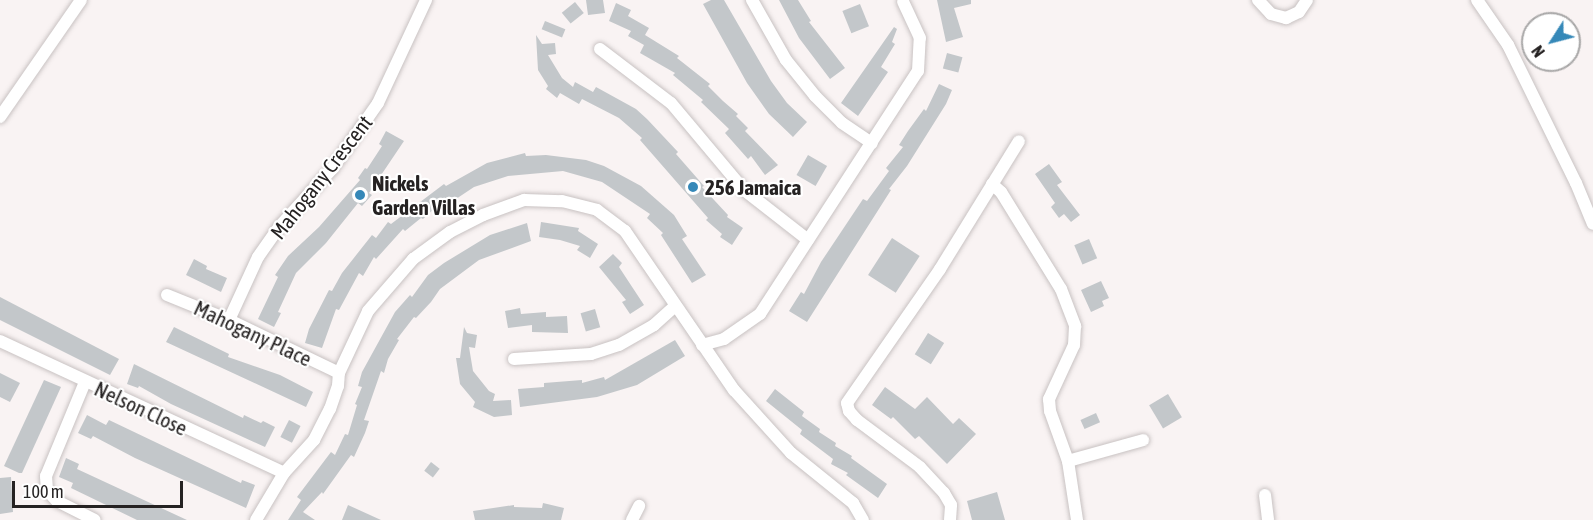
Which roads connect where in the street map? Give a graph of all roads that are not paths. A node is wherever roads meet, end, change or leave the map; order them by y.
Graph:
1 (81, 0) edge
2 (426, 0) edge
3 (752, 0) edge
4 (1258, 0) edge
5 (1307, 0) edge
6 (1477, 0) edge
7 (903, 2) dead end
8 (600, 50) dead end
9 (0, 117) edge
10 (1019, 141) dead end
11 (872, 143) junction
12 (992, 184) junction
13 (1593, 225) edge
14 (808, 240) junction
15 (167, 295) dead end
16 (675, 306) junction
17 (229, 320) junction
18 (0, 340) edge
19 (702, 345) junction
20 (514, 359) dead end
21 (339, 373) junction
22 (85, 382) junction
23 (1143, 440) dead end
24 (1068, 461) junction
25 (284, 473) junction
26 (1265, 495) dead end
27 (639, 506) dead end
28 (259, 519) edge
29 (95, 520) edge
30 (632, 520) edge
31 (863, 520) edge
32 (950, 520) edge
33 (1077, 520) edge
34 (1268, 520) edge

1 - 9 street
2 - 17 street, Mahogany Crescent
3 - 11 street
4 - 5 street
6 - 13 street
7 - 11 street
8 - 14 street
10 - 12 street
11 - 14 street
12 - 24 street
12 - 32 street
14 - 19 street
15 - 17 street, Mahogany Place
16 - 19 street
16 - 20 street
16 - 21 street
17 - 21 street, Mahogany Place
18 - 22 street, Nelson Close
19 - 31 street
21 - 25 street
22 - 25 street, Nelson Close
22 - 29 street
23 - 24 street
24 - 33 street
25 - 28 street
26 - 34 street
27 - 30 street

